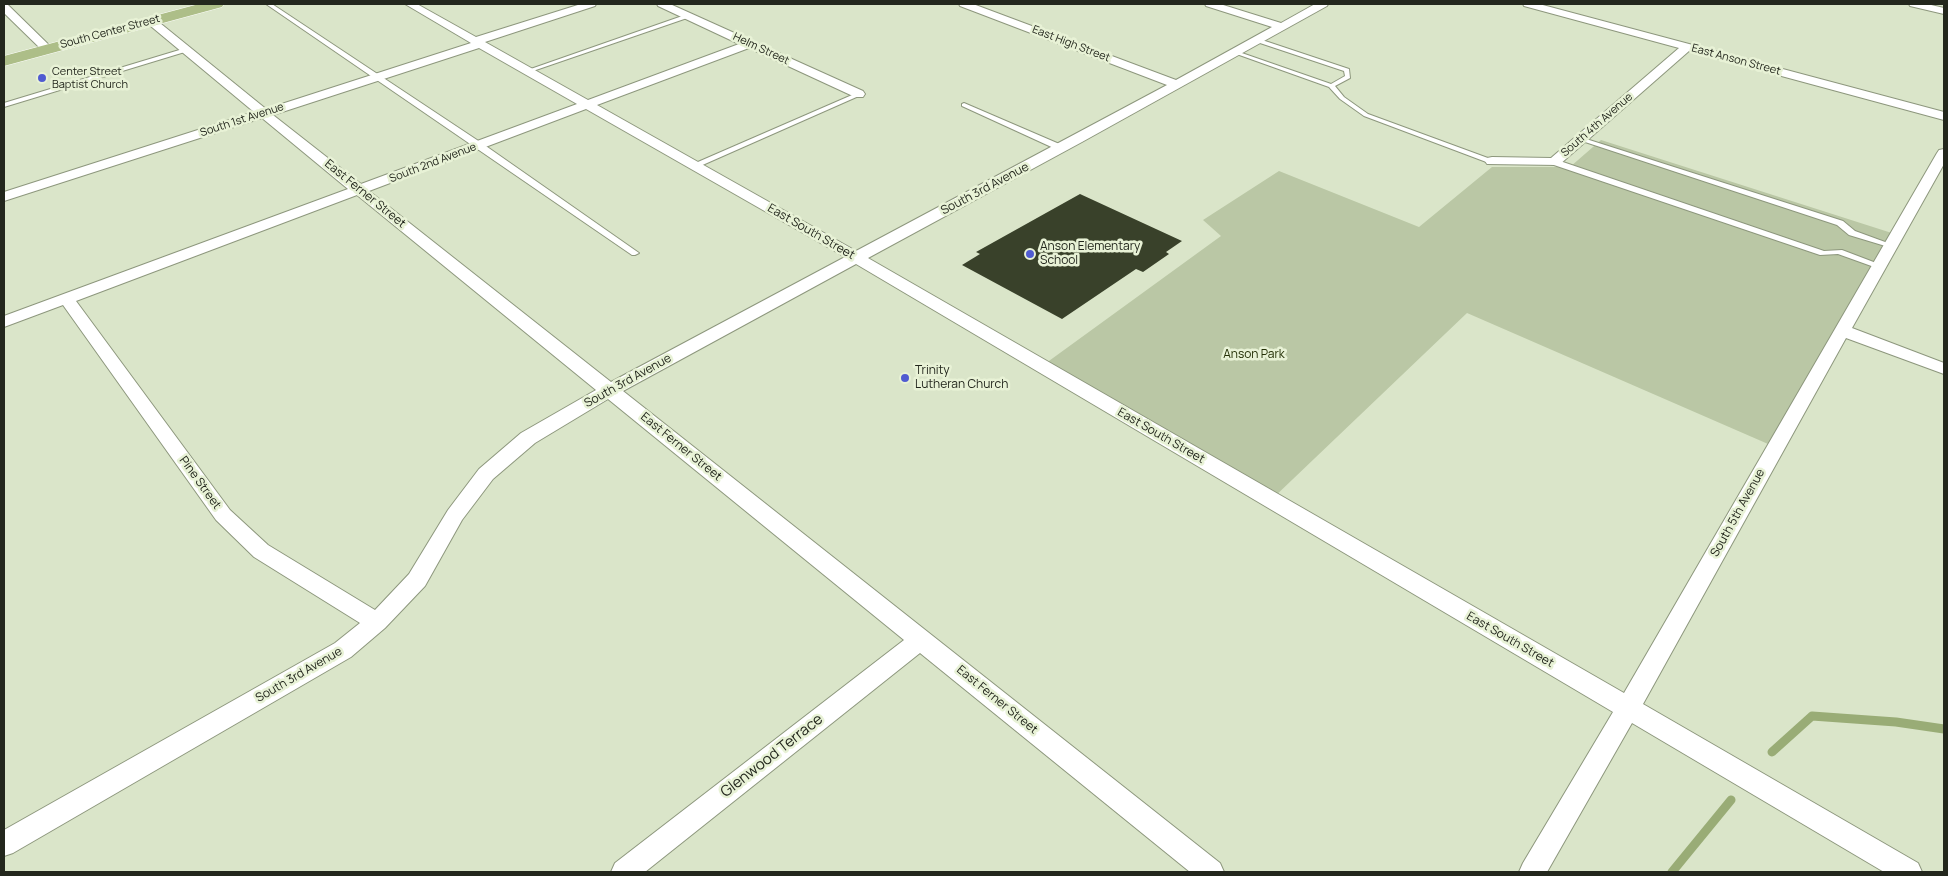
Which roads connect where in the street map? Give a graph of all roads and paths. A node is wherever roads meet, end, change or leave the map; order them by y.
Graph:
1 (216, 4) edge
2 (269, 4) edge
3 (410, 4) edge
4 (591, 4) edge
5 (662, 4) edge
6 (964, 4) edge
7 (1210, 4) edge
8 (1323, 4) edge
9 (1528, 4) edge
10 (1914, 4) edge
11 (4, 7) edge
12 (1944, 11) edge
13 (688, 16) junction
14 (151, 21) junction
15 (1280, 26) junction
16 (1256, 40) junction
17 (477, 43) junction
18 (750, 44) junction
19 (1687, 47) junction
20 (47, 49) junction
21 (186, 50) junction
22 (1234, 52) junction
23 (4, 60) edge
24 (528, 71) junction
25 (377, 77) junction
26 (1177, 84) junction
27 (1331, 86) junction
28 (860, 94) joint
29 (589, 104) junction
30 (4, 105) edge
31 (964, 105) dead end
32 (263, 113) junction
33 (1944, 116) edge
34 (1581, 139) junction
35 (480, 146) junction
36 (1061, 148) junction
37 (1944, 153) edge
38 (1492, 161) joint
39 (1554, 162) junction
40 (695, 165) junction
41 (360, 190) junction
42 (4, 197) edge
43 (1892, 246) junction
44 (635, 253) dead end
45 (857, 258) junction
46 (1880, 266) junction
47 (67, 299) junction
48 (4, 322) edge
49 (1843, 331) junction
50 (1944, 369) edge
51 (610, 390) junction
52 (377, 622) junction
53 (921, 639) junction
54 (1628, 709) junction
55 (4, 844) edge
56 (624, 872) edge
57 (1211, 872) edge
58 (1532, 872) edge
59 (1909, 872) edge

1 - 14 main road, South Center Street
2 - 25 lane
3 - 17 street, East South Street
4 - 17 street, South 1st Avenue
5 - 13 street, Helm Street
6 - 26 street, East High Street
7 - 15 street
8 - 15 street, South 3rd Avenue
9 - 19 street, East Anson Street
10 - 12 street
11 - 20 street
13 - 18 street, Helm Street
13 - 24 lane
14 - 20 main road, South Center Street
14 - 21 street, East Ferner Street
15 - 16 street, South 3rd Avenue
16 - 22 street, South 3rd Avenue
16 - 27 lane
17 - 24 street, East South Street
17 - 25 street, South 1st Avenue
18 - 28 street, Helm Street
18 - 29 street, South 2nd Avenue
19 - 33 street, East Anson Street
19 - 34 street, South 4th Avenue
20 - 23 main road, South Center Street
21 - 30 lane
21 - 32 street, East Ferner Street
22 - 26 street, South 3rd Avenue
22 - 27 lane
24 - 29 street, East South Street
25 - 32 street, South 1st Avenue
25 - 35 lane
26 - 36 street, South 3rd Avenue
27 - 38 lane
28 - 40 lane
29 - 35 street, South 2nd Avenue
29 - 40 street, East South Street
31 - 36 lane
32 - 41 street, East Ferner Street
32 - 42 street, South 1st Avenue
34 - 39 street, South 4th Avenue
34 - 43 lane
35 - 41 street, South 2nd Avenue
35 - 44 lane
36 - 45 street, South 3rd Avenue
37 - 43 street, South 5th Avenue
38 - 39 street, South 4th Avenue
39 - 46 lane
40 - 45 street, East South Street
41 - 47 street, South 2nd Avenue
41 - 51 street, East Ferner Street
43 - 46 street, South 5th Avenue
45 - 51 street, South 3rd Avenue
45 - 54 street, East South Street
46 - 49 street, South 5th Avenue
47 - 48 street, South 2nd Avenue
47 - 52 street, Pine Street
49 - 50 street
49 - 54 street, South 5th Avenue
51 - 52 street, South 3rd Avenue
51 - 53 street, East Ferner Street
52 - 55 street, South 3rd Avenue
53 - 56 street, Glenwood Terrace
53 - 57 street, East Ferner Street
54 - 58 street, South 5th Avenue
54 - 59 street, East South Street

